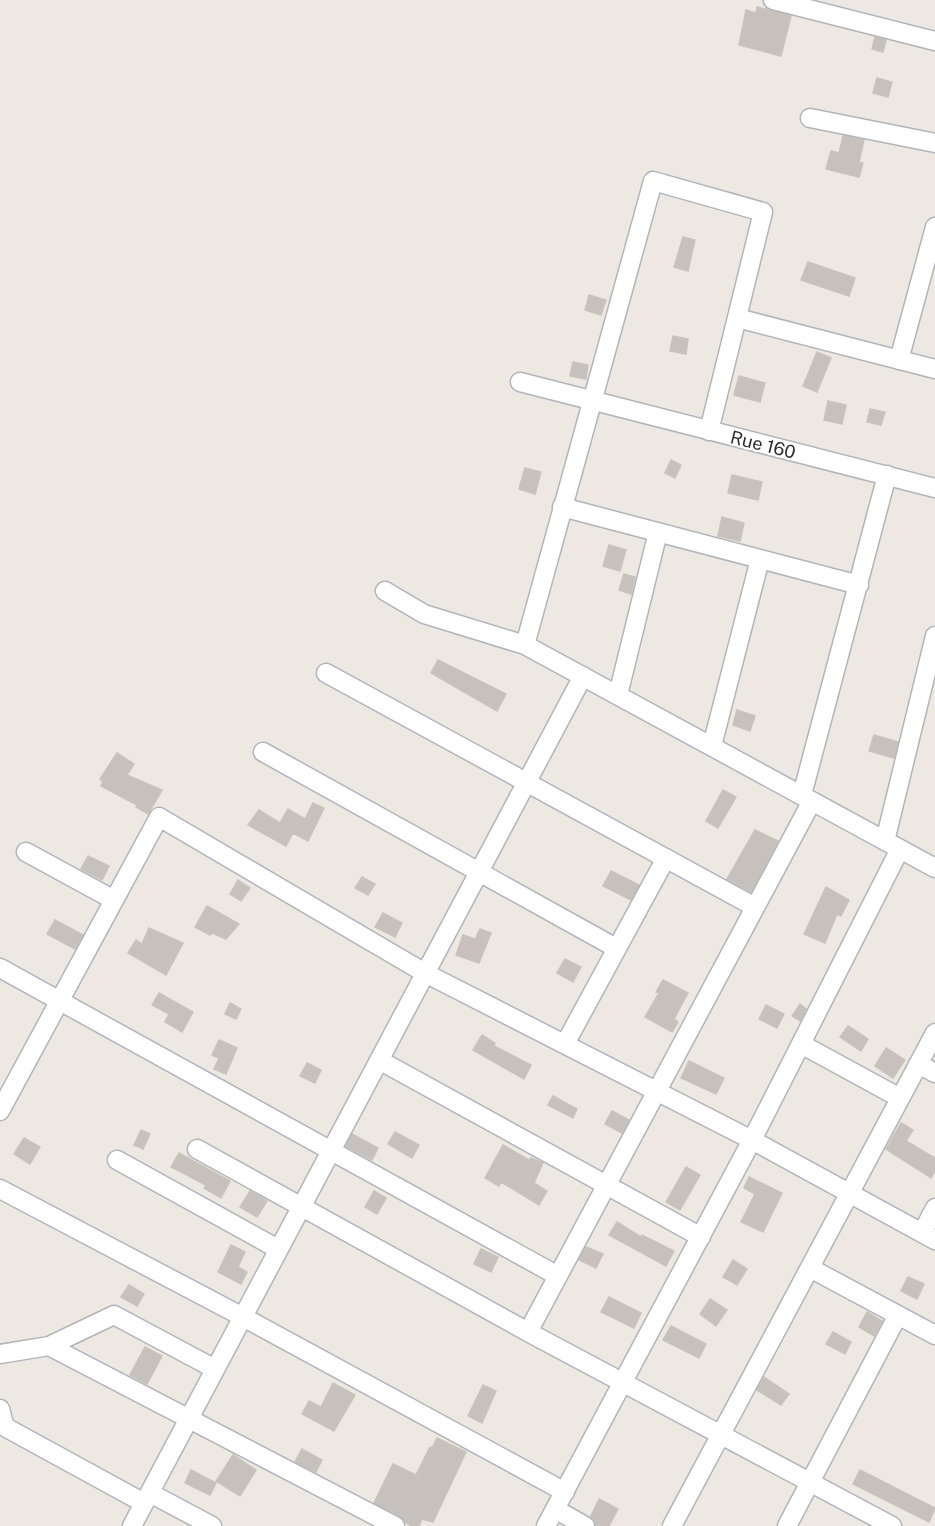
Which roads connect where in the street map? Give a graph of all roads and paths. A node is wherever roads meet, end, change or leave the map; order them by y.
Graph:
1 (773, 0) edge
2 (935, 41) edge
3 (810, 118) dead end
4 (935, 143) edge
5 (935, 227) edge
6 (737, 318) junction
7 (899, 360) junction
8 (935, 369) edge
9 (520, 382) dead end
10 (592, 400) junction
11 (709, 431) junction
12 (887, 475) junction
13 (935, 488) edge
14 (562, 507) junction
15 (658, 532) junction
16 (760, 559) junction
17 (859, 585) junction
18 (385, 591) dead end
19 (935, 636) edge
20 (525, 645) junction
21 (326, 672) dead end
22 (583, 676) junction
23 (618, 695) junction
24 (926, 713) edge
25 (712, 746) junction
26 (263, 752) dead end
27 (527, 782) junction
28 (807, 798) junction
29 (893, 845) junction
30 (26, 852) dead end
31 (666, 858) junction
32 (935, 868) edge
33 (479, 872) junction
34 (114, 900) junction
35 (755, 907) junction
36 (616, 948) junction
37 (0, 968) edge
38 (425, 973) junction
39 (59, 1001) junction
40 (935, 1032) edge
41 (565, 1044) junction
42 (801, 1044) junction
43 (379, 1060) junction
44 (918, 1064) junction
45 (935, 1072) edge
46 (657, 1091) junction
47 (900, 1098) junction
48 (1, 1106) edge
49 (752, 1140) junction
50 (197, 1149) dead end
51 (331, 1151) junction
52 (117, 1160) dead end
53 (607, 1185) junction
54 (0, 1189) edge
55 (849, 1194) junction
56 (301, 1205) junction
57 (935, 1208) edge
58 (701, 1237) junction
59 (928, 1237) edge
60 (278, 1249) junction
61 (810, 1268) junction
62 (558, 1276) junction
63 (898, 1315) junction
64 (243, 1317) junction
65 (528, 1332) junction
66 (935, 1335) edge
67 (49, 1346) junction
68 (0, 1354) edge
69 (215, 1368) junction
70 (624, 1382) junction
71 (0, 1409) edge
72 (189, 1419) junction
73 (721, 1435) junction
74 (810, 1482) junction
75 (564, 1492) junction
76 (147, 1498) junction
77 (555, 1509) junction
78 (132, 1526) edge
79 (212, 1526) edge
80 (395, 1526) edge
81 (546, 1526) edge
82 (585, 1526) edge
83 (672, 1526) edge
84 (787, 1526) edge
85 (892, 1526) edge

1 - 2 street
3 - 4 street
5 - 7 street
6 - 7 street
6 - 10 street
6 - 11 street
7 - 8 street
9 - 10 street, Rue 160
10 - 11 street, Rue 160
10 - 14 street
11 - 12 street, Rue 160
12 - 13 street, Rue 160
12 - 17 street
14 - 15 street
14 - 20 street
15 - 16 street
15 - 23 street
16 - 17 street
16 - 25 street
17 - 28 street
18 - 20 street
19 - 24 street
20 - 22 street
21 - 27 street
22 - 23 street
22 - 27 street
23 - 25 street
24 - 29 street
25 - 28 street
26 - 33 street
27 - 31 street
27 - 33 street
28 - 29 street
28 - 35 street
29 - 32 street
29 - 42 street
30 - 34 street
31 - 35 street
31 - 36 street
33 - 36 street
33 - 38 street
34 - 38 street
34 - 39 street
35 - 46 street
36 - 41 street
37 - 39 street
38 - 41 street
38 - 43 street
39 - 48 street
39 - 51 street
40 - 44 street
41 - 46 street
42 - 47 street
42 - 49 street
43 - 51 street
43 - 53 street
44 - 45 street
44 - 47 street
46 - 49 street
46 - 53 street
47 - 55 street
49 - 55 street
49 - 58 street
50 - 56 street
51 - 56 street
51 - 62 street
52 - 60 street
53 - 58 street
53 - 62 street
54 - 64 street
55 - 59 street
55 - 61 street
56 - 60 street
56 - 65 street
57 - 59 street
58 - 70 street
60 - 64 street
61 - 63 street
61 - 73 street
62 - 65 street
63 - 66 street
63 - 74 street
64 - 69 street
64 - 75 street
65 - 70 street
67 - 68 street
67 - 69 street
67 - 72 street
69 - 72 street
70 - 73 street
70 - 75 street
71 - 76 street
72 - 76 street
72 - 80 street
73 - 74 street
73 - 83 street
74 - 84 street
74 - 85 street
75 - 77 street
76 - 78 street
76 - 79 street
77 - 81 street
77 - 82 street

